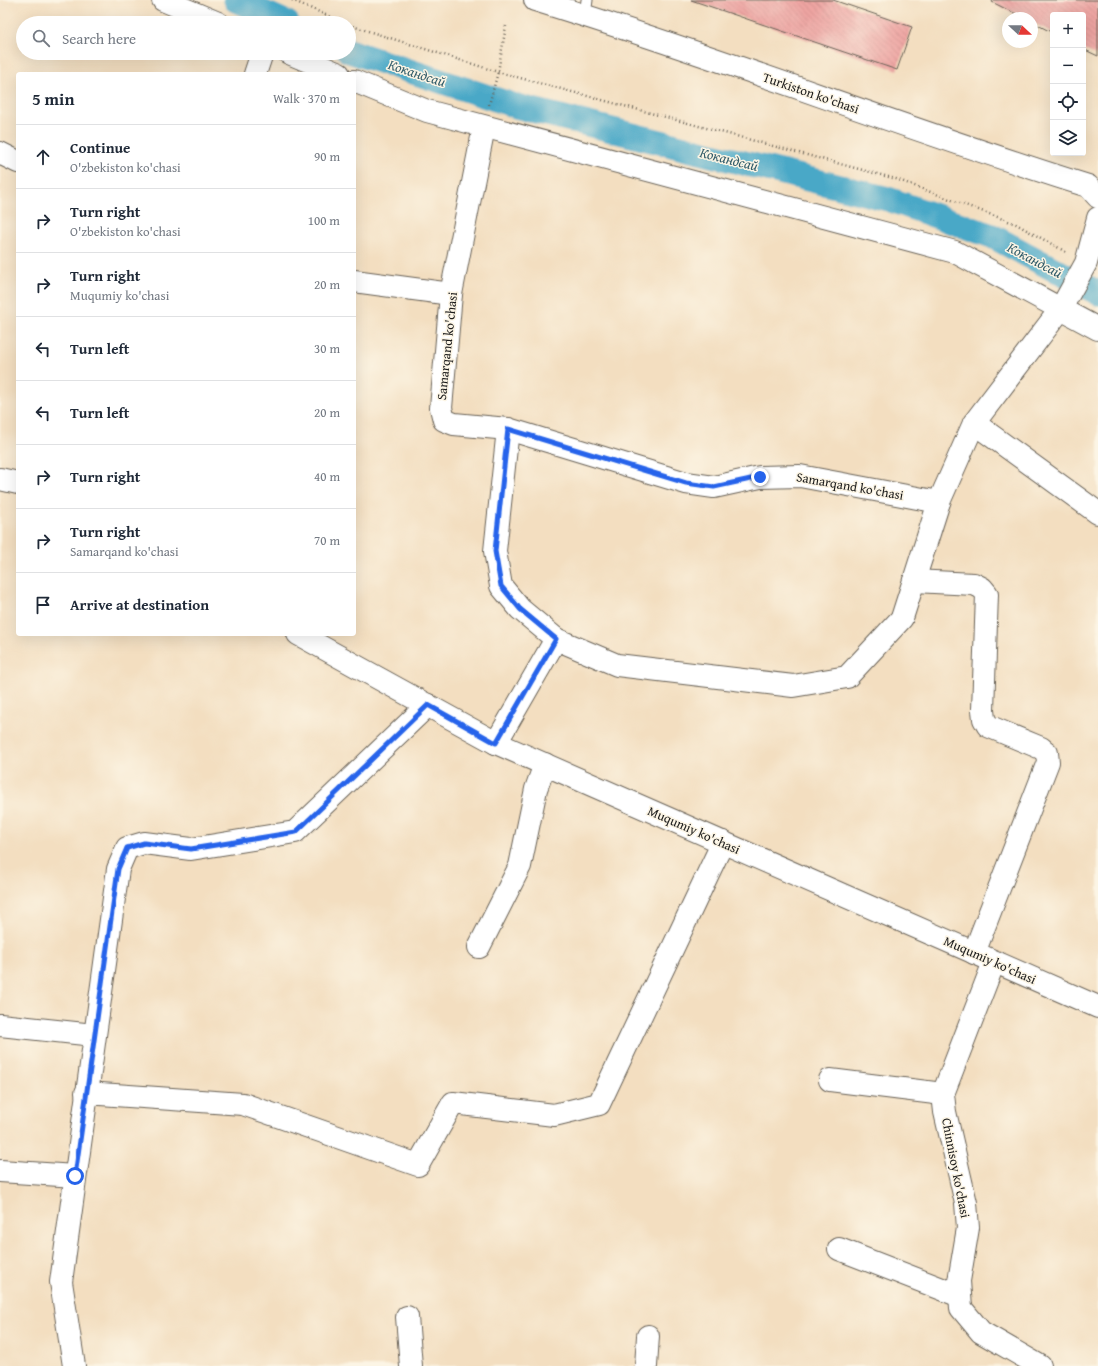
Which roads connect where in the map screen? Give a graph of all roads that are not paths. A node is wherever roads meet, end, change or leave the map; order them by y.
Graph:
1 (163, 0) edge
2 (535, 0) edge
3 (586, 8) edge
4 (201, 16) edge
5 (259, 60) edge
6 (305, 60) edge
7 (255, 72) edge
8 (333, 72) edge
9 (356, 81) edge
10 (483, 126) junction
11 (0, 153) edge
12 (16, 161) edge
13 (1095, 188) edge
14 (1098, 218) edge
15 (356, 281) edge
16 (451, 294) junction
17 (1060, 310) junction
18 (1098, 329) edge
19 (974, 423) junction
20 (508, 429) junction
21 (0, 479) edge
22 (16, 483) edge
23 (939, 502) junction
24 (1098, 513) edge
25 (914, 581) junction
26 (302, 636) edge
27 (556, 639) junction
28 (428, 705) junction
29 (496, 743) junction
30 (545, 764) junction
31 (723, 842) junction
32 (479, 947) dead end
33 (974, 953) junction
34 (994, 962) junction
35 (1098, 1008) edge
36 (0, 1025) edge
37 (94, 1035) junction
38 (830, 1080) dead end
39 (86, 1093) junction
40 (943, 1094) junction
41 (0, 1171) edge
42 (75, 1176) junction
43 (839, 1249) dead end
44 (960, 1296) junction
45 (407, 1318) dead end
46 (648, 1336) dead end
47 (74, 1366) edge
48 (412, 1366) edge
49 (646, 1366) edge
50 (1040, 1366) edge

1 - 4 street
2 - 3 street, Turkiston ko'chasi
3 - 13 street, Turkiston ko'chasi
5 - 7 street
6 - 8 street
9 - 10 street
10 - 16 street, Samarqand ko'chasi
10 - 17 street
11 - 12 street
14 - 17 street
15 - 16 street
16 - 20 street, Samarqand ko'chasi
17 - 18 street
17 - 19 street
19 - 23 street
19 - 24 street
20 - 23 street, Samarqand ko'chasi
20 - 27 street
21 - 22 street
23 - 25 street
25 - 27 street
25 - 33 street
26 - 28 street, Muqumiy ko'chasi
27 - 29 street
28 - 29 street, Muqumiy ko'chasi
28 - 37 street
29 - 30 street, Muqumiy ko'chasi
30 - 31 street, Muqumiy ko'chasi
30 - 32 street
31 - 33 street, Muqumiy ko'chasi
31 - 39 street
33 - 34 street, Muqumiy ko'chasi
34 - 35 street, Muqumiy ko'chasi
34 - 40 street, Chinnisoy ko'chasi
36 - 37 street
37 - 39 street
38 - 40 street
39 - 42 street
40 - 44 street, Chinnisoy ko'chasi
41 - 42 street
42 - 47 street
43 - 44 street
44 - 50 street, Chinnisoy ko'chasi
45 - 48 street
46 - 49 street

